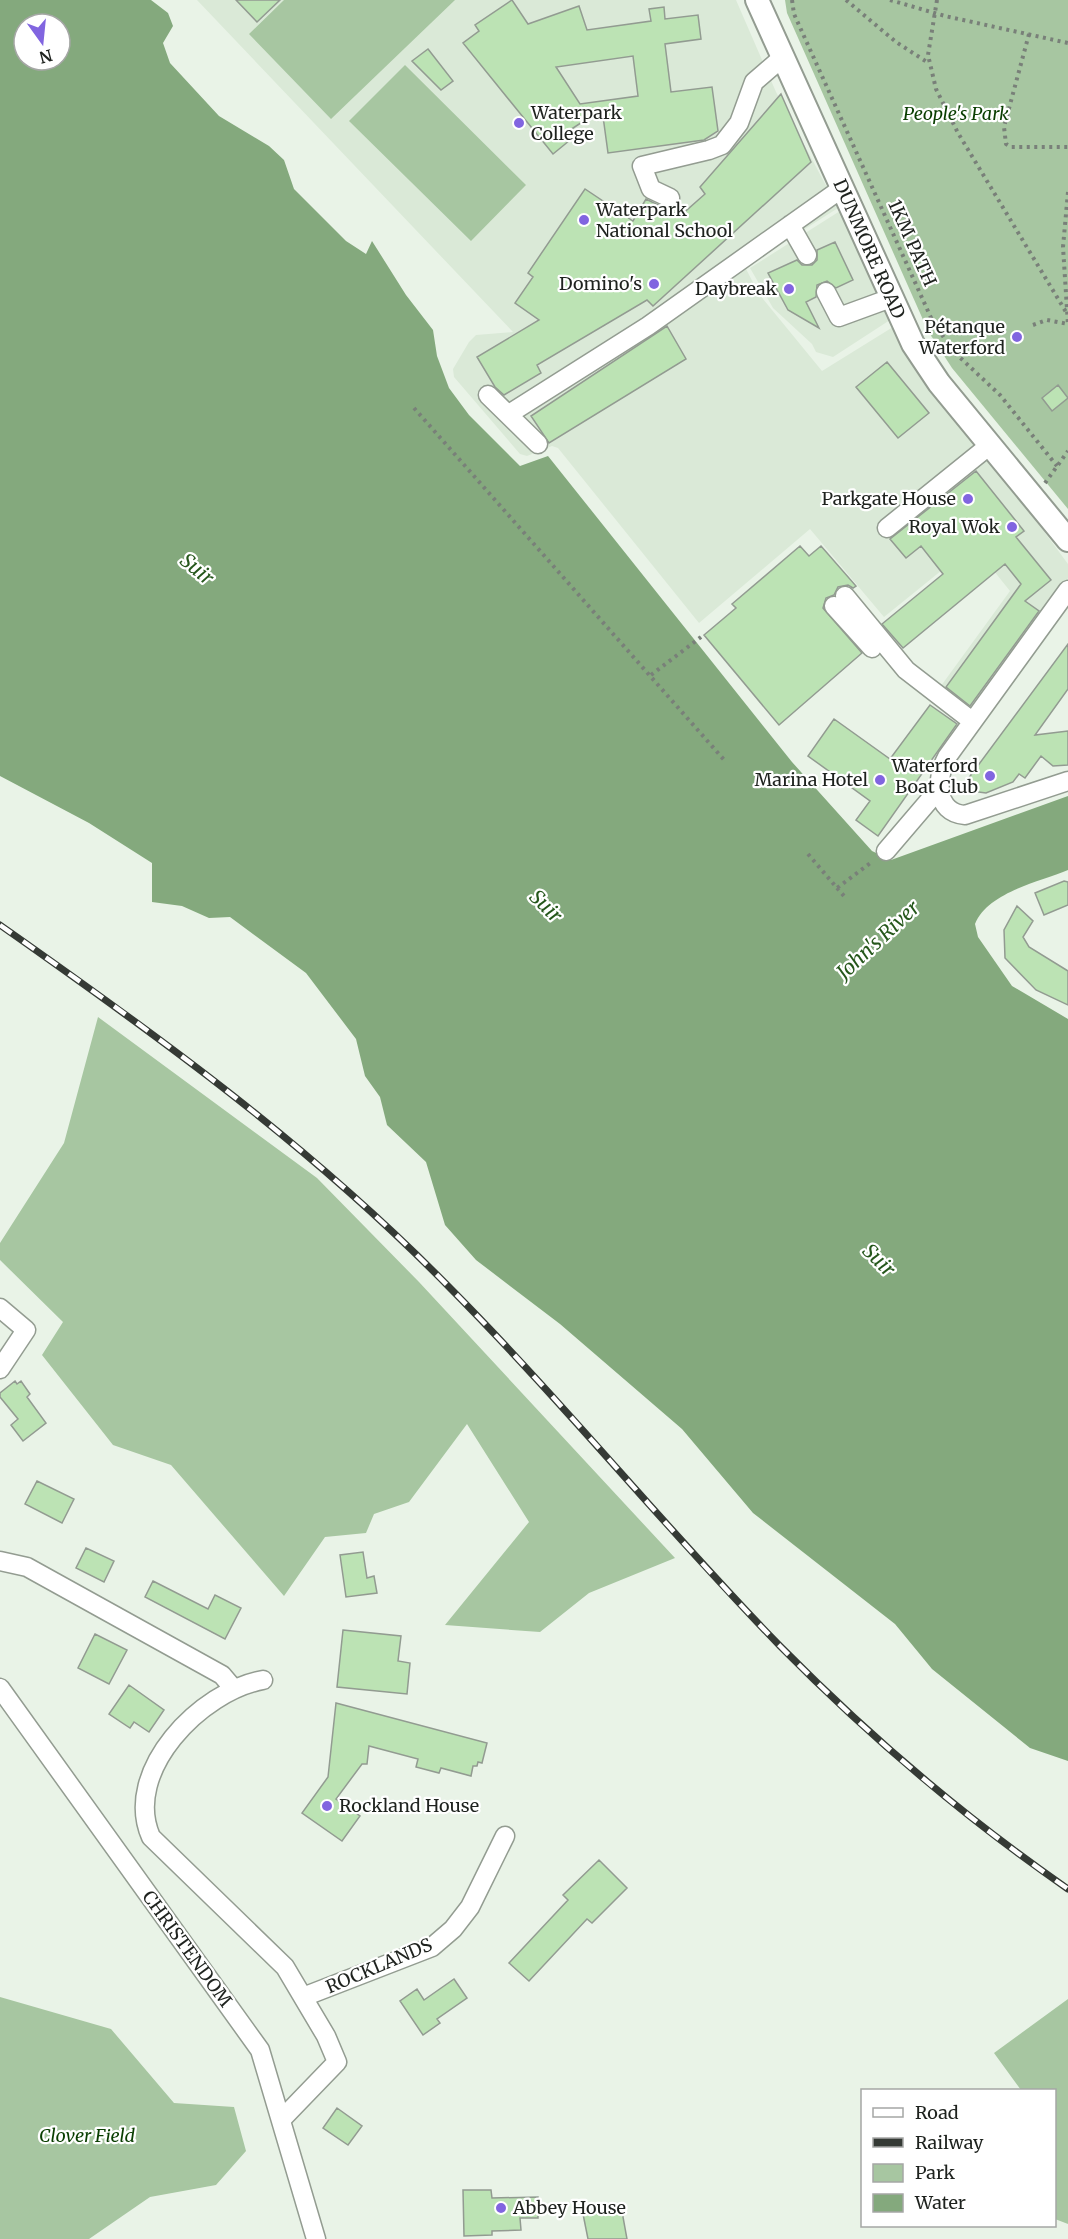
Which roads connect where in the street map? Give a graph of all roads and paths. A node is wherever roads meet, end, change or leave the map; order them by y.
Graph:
1 (757, 0) edge
2 (792, 0) edge
3 (846, 0) edge
4 (890, 0) edge
5 (937, 0) edge
6 (934, 13) junction
7 (1029, 34) junction
8 (1068, 43) edge
9 (783, 57) junction
10 (928, 62) junction
11 (1068, 147) edge
12 (842, 189) junction
13 (1068, 192) edge
14 (670, 198) dead end
15 (790, 225) junction
16 (807, 255) dead end
17 (826, 292) dead end
18 (891, 298) junction
19 (1067, 311) edge
20 (1068, 324) edge
21 (1033, 325) dead end
22 (488, 396) dead end
23 (414, 408) dead end
24 (509, 414) junction
25 (538, 444) dead end
26 (990, 446) junction
27 (1068, 451) edge
28 (887, 528) dead end
29 (1065, 536) edge
30 (1068, 590) edge
31 (839, 601) dead end
32 (701, 637) dead end
33 (651, 675) junction
34 (972, 721) junction
35 (726, 762) dead end
36 (1068, 781) edge
37 (939, 789) junction
38 (886, 851) joint
39 (808, 854) dead end
40 (837, 888) junction
41 (844, 896) dead end
42 (0, 1308) edge
43 (0, 1369) edge
44 (0, 1562) edge
45 (263, 1680) dead end
46 (0, 1688) edge
47 (233, 1688) junction
48 (505, 1836) dead end
49 (303, 1997) junction
50 (281, 2120) junction
51 (316, 2239) edge

1 - 9 main road, DUNMORE ROAD
2 - 27 path, 1KM PATH
3 - 10 path
4 - 6 path
5 - 6 path
6 - 7 path
6 - 10 path
7 - 8 path
7 - 11 path
9 - 12 main road, DUNMORE ROAD
9 - 14 street
10 - 19 path
12 - 15 street
12 - 18 main road, DUNMORE ROAD
13 - 19 path
15 - 16 street
15 - 24 street
17 - 18 street
18 - 26 main road, DUNMORE ROAD
19 - 20 path
20 - 21 path
22 - 24 street
23 - 33 path
24 - 25 street
26 - 28 street
26 - 29 main road, DUNMORE ROAD
30 - 34 street
31 - 34 street
32 - 33 path
33 - 35 path
34 - 37 street
36 - 37 street
37 - 38 street
38 - 40 path
39 - 40 path
40 - 41 path
42 - 43 street
44 - 47 street
45 - 47 street
46 - 50 street, CHRISTENDOM
47 - 49 street
48 - 49 street, ROCKLANDS
49 - 50 street
50 - 51 street, CHRISTENDOM

